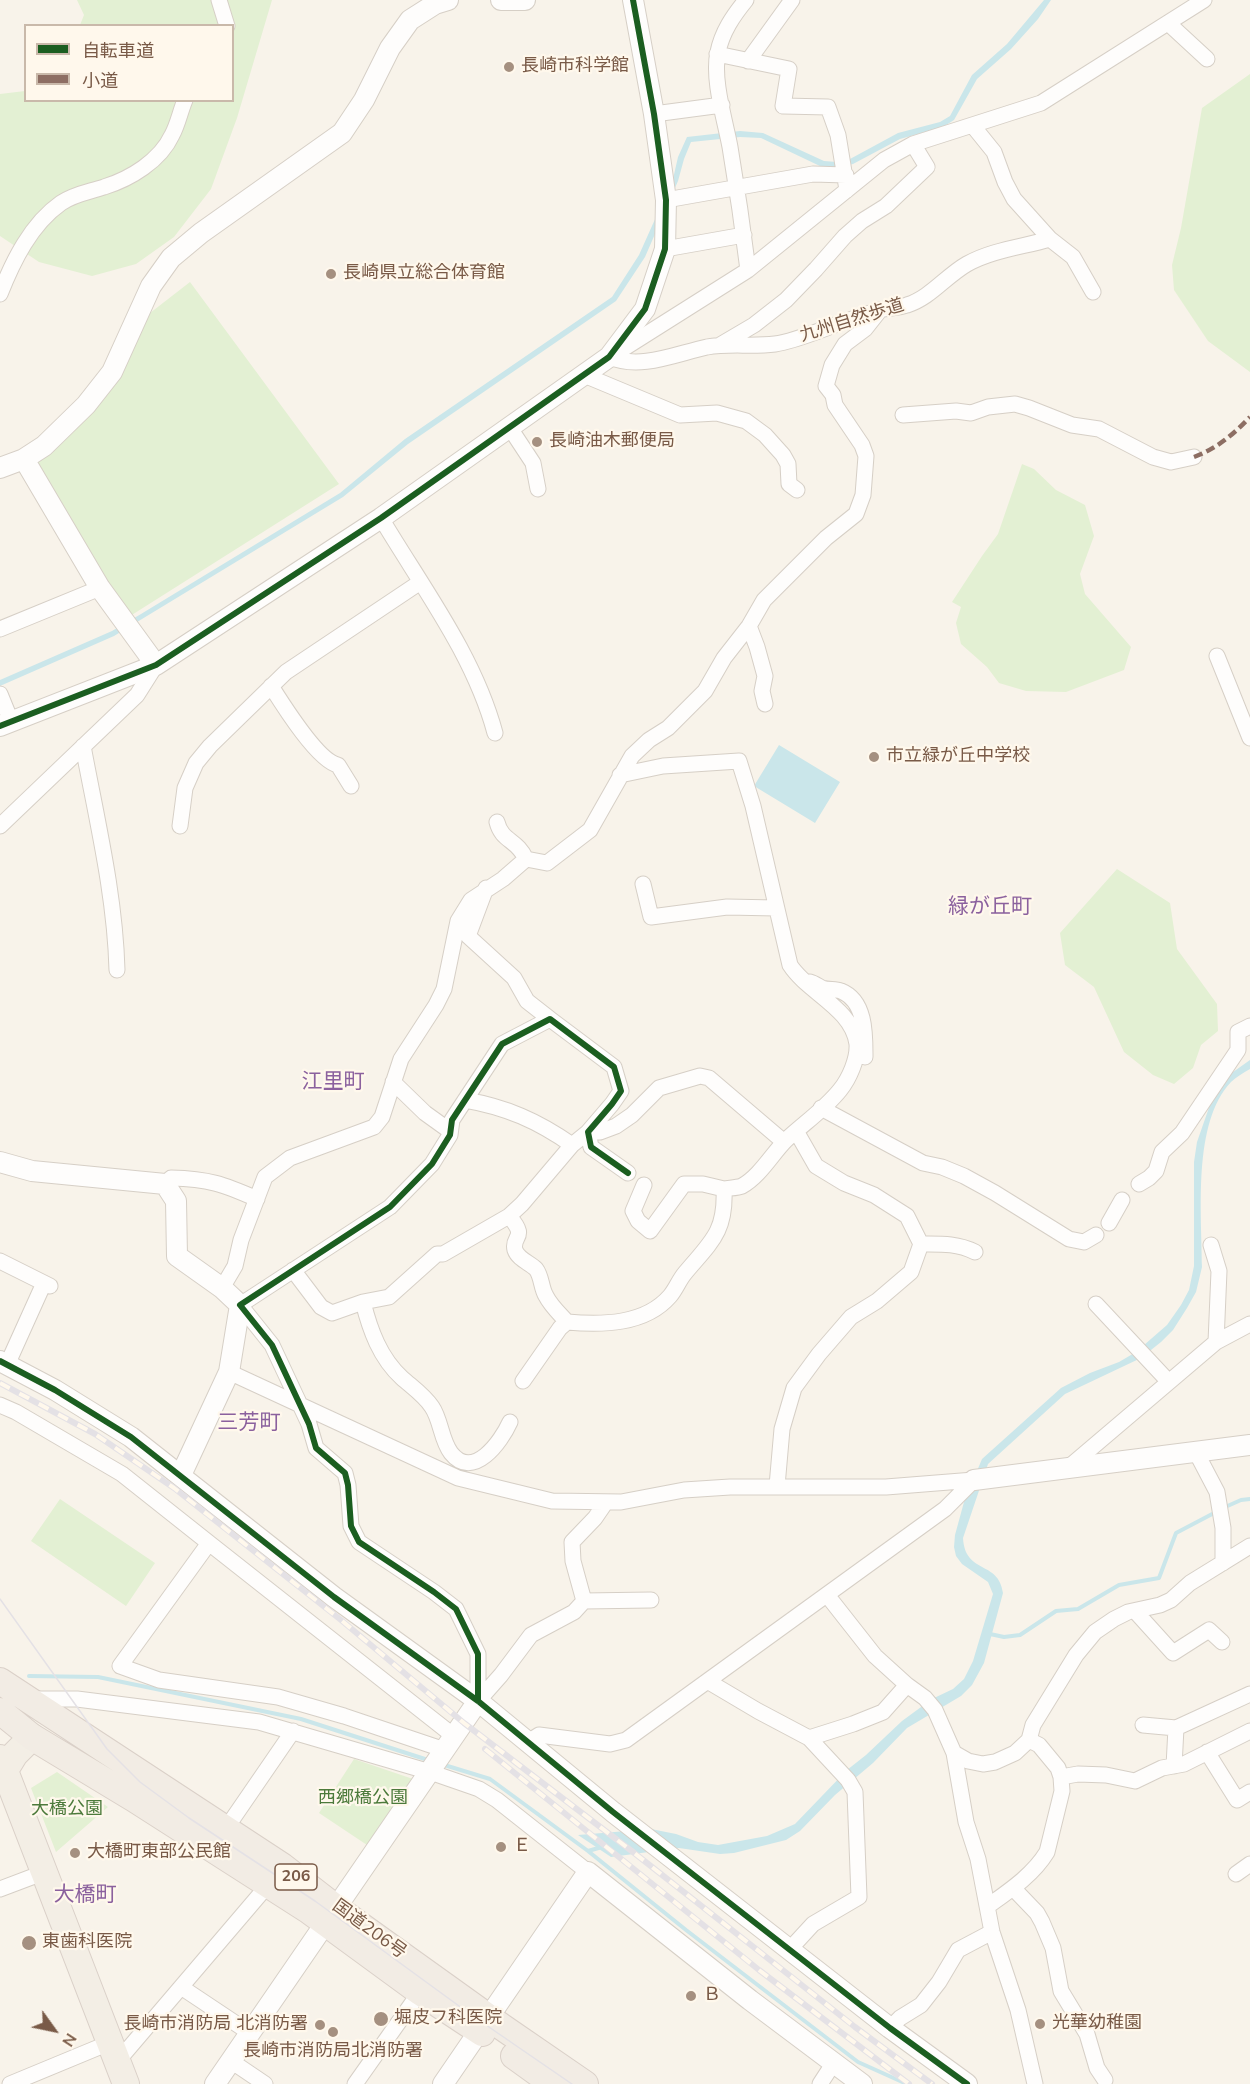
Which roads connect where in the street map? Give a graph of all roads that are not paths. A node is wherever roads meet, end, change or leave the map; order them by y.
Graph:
1 (219, 0) edge
2 (448, 0) edge
3 (501, 0) edge
4 (525, 0) edge
5 (633, 0) edge
6 (746, 0) edge
7 (792, 0) edge
8 (1204, 0) edge
9 (1168, 23) junction
10 (226, 24) edge
11 (717, 54) junction
12 (1207, 59) dead end
13 (748, 61) junction
14 (184, 102) edge
15 (722, 105) junction
16 (654, 114) junction
17 (973, 126) junction
18 (913, 144) junction
19 (846, 182) junction
20 (737, 188) junction
21 (666, 200) junction
22 (744, 235) junction
23 (1050, 239) junction
24 (664, 249) junction
25 (748, 270) junction
26 (1093, 291) dead end
27 (0, 294) edge
28 (880, 310) junction
29 (720, 345) junction
30 (609, 357) junction
31 (584, 375) junction
32 (903, 415) dead end
33 (510, 428) junction
34 (1194, 457) dead end
35 (24, 459) junction
36 (0, 468) edge
37 (538, 489) dead end
38 (797, 490) dead end
39 (381, 518) junction
40 (419, 583) junction
41 (100, 588) junction
42 (749, 626) junction
43 (0, 629) edge
44 (1217, 656) dead end
45 (156, 665) junction
46 (271, 686) junction
47 (0, 694) edge
48 (765, 704) dead end
49 (6, 723) edge
50 (495, 733) dead end
51 (1250, 738) edge
52 (83, 746) junction
53 (620, 775) junction
54 (351, 786) dead end
55 (497, 822) dead end
56 (0, 826) edge
57 (180, 826) dead end
58 (526, 859) junction
59 (643, 884) dead end
60 (486, 888) junction
61 (776, 908) junction
62 (117, 970) dead end
63 (798, 978) junction
64 (550, 1019) junction
65 (1250, 1026) edge
66 (865, 1059) dead end
67 (393, 1082) junction
68 (465, 1100) junction
69 (821, 1108) junction
70 (450, 1131) junction
71 (796, 1131) junction
72 (588, 1132) junction
73 (784, 1142) junction
74 (572, 1145) junction
75 (0, 1162) edge
76 (628, 1173) dead end
77 (165, 1184) junction
78 (1139, 1184) dead end
79 (644, 1185) dead end
80 (724, 1189) junction
81 (257, 1199) junction
82 (1122, 1200) dead end
83 (509, 1216) junction
84 (1109, 1223) dead end
85 (1096, 1235) dead end
86 (921, 1244) junction
87 (1211, 1245) dead end
88 (975, 1252) dead end
89 (0, 1261) edge
90 (293, 1270) junction
91 (222, 1288) junction
92 (363, 1302) junction
93 (1096, 1304) dead end
94 (240, 1305) junction
95 (567, 1322) junction
96 (1250, 1324) edge
97 (1216, 1342) junction
98 (4, 1363) edge
99 (229, 1372) junction
100 (523, 1381) dead end
101 (1169, 1382) junction
102 (298, 1403) junction
103 (0, 1405) edge
104 (510, 1422) dead end
105 (1250, 1446) edge
106 (1196, 1452) junction
107 (1069, 1467) junction
108 (181, 1475) junction
109 (974, 1480) junction
110 (777, 1485) junction
111 (606, 1502) junction
112 (209, 1544) junction
113 (1250, 1546) edge
114 (1223, 1563) junction
115 (827, 1595) junction
116 (651, 1600) dead end
117 (584, 1601) junction
118 (1135, 1611) junction
119 (1222, 1642) dead end
120 (0, 1681) edge
121 (709, 1682) junction
122 (907, 1685) junction
123 (1250, 1694) edge
124 (25, 1698) junction
125 (478, 1701) junction
126 (0, 1711) edge
127 (1143, 1725) dead end
128 (1176, 1728) junction
129 (293, 1731) junction
130 (1250, 1731) edge
131 (32, 1737) junction
132 (809, 1737) junction
133 (1029, 1740) junction
134 (528, 1742) junction
135 (1207, 1752) junction
136 (954, 1753) junction
137 (441, 1757) junction
138 (2, 1765) edge
139 (1174, 1766) junction
140 (1060, 1776) junction
141 (1250, 1792) edge
142 (225, 1830) junction
143 (1250, 1864) edge
144 (45, 1872) junction
145 (588, 1872) junction
146 (1236, 1874) dead end
147 (268, 1885) junction
148 (1013, 1888) junction
149 (0, 1889) edge
150 (988, 1906) junction
151 (331, 1915) junction
152 (992, 1932) junction
153 (790, 1949) junction
154 (181, 1987) junction
155 (420, 1992) junction
156 (484, 2024) junction
157 (890, 2028) junction
158 (250, 2033) junction
159 (231, 2061) junction
160 (117, 2063) edge
161 (833, 2064) junction
162 (1105, 2080) dead end
163 (10, 2084) edge
164 (215, 2084) edge
165 (265, 2084) edge
166 (355, 2084) edge
167 (443, 2084) edge
168 (553, 2084) edge
169 (585, 2084) edge
170 (820, 2084) edge
171 (862, 2084) edge
172 (967, 2084) edge
173 (1035, 2084) edge

1 - 10 street
2 - 35 street
3 - 4 street
5 - 16 street
6 - 11 street
7 - 13 street
8 - 9 street
9 - 12 street
9 - 17 street
11 - 13 street
11 - 15 street
13 - 19 street
14 - 27 street
15 - 16 street
15 - 20 street
16 - 21 street
17 - 18 street
17 - 23 street
18 - 19 street
18 - 29 street
19 - 20 street
19 - 25 street
20 - 21 street
20 - 22 street
21 - 24 street
22 - 24 street
22 - 25 street
23 - 26 street
23 - 28 street, 九州自然歩道
24 - 30 street
25 - 30 street
28 - 29 street, 九州自然歩道
28 - 42 street
29 - 30 street, 九州自然歩道
30 - 31 street
31 - 33 street
31 - 38 street
32 - 34 street
33 - 37 street
33 - 39 street
35 - 36 street
35 - 41 street
39 - 40 street
39 - 45 street
40 - 46 street
40 - 50 street
41 - 43 street
41 - 45 street
42 - 48 street
42 - 53 street
44 - 51 street
45 - 49 street
45 - 52 street
46 - 54 street
46 - 57 street
47 - 49 street
52 - 56 street
52 - 62 street
53 - 58 street
53 - 61 street
55 - 58 street
58 - 60 street
59 - 61 street
60 - 64 street
60 - 67 street
61 - 63 street
63 - 66 street
63 - 69 street
64 - 68 street
64 - 72 street
65 - 78 street
67 - 70 street
67 - 81 street
68 - 70 street
68 - 74 street
69 - 71 street
69 - 85 street
70 - 90 street
71 - 73 street
71 - 86 street
72 - 73 street
72 - 74 street
72 - 76 street
73 - 80 street
74 - 83 street
75 - 77 street
77 - 81 street
77 - 91 street
79 - 80 street
80 - 95 street
81 - 91 street
82 - 84 street
83 - 92 street
83 - 95 street
86 - 88 street
86 - 110 street
87 - 97 street
89 - 98 street
90 - 92 street
90 - 94 street
91 - 94 street
92 - 104 street
93 - 101 street
94 - 99 street
94 - 102 street
95 - 100 street
96 - 97 street
97 - 101 street
98 - 108 street
99 - 102 street
99 - 108 street
101 - 107 street
102 - 111 street
102 - 125 street
103 - 112 street
105 - 106 street
106 - 107 street
106 - 114 street
107 - 109 street
108 - 125 street
109 - 110 street
109 - 115 street
110 - 111 street
111 - 117 street
112 - 137 street
112 - 137 street
113 - 114 street
114 - 118 street
115 - 121 street
115 - 122 street
116 - 117 street
117 - 125 street
118 - 119 street
118 - 133 street
120 - 124 highway, 国道206号 / 206
121 - 132 street
121 - 134 street
122 - 132 street
122 - 136 street
123 - 128 street
124 - 129 street
124 - 142 highway, 国道206号 / 206
125 - 134 street
125 - 137 street
126 - 131 highway, 国道206号 / 206
127 - 128 street
128 - 139 street
129 - 137 street
129 - 142 street
130 - 135 street
131 - 138 main road
131 - 147 highway, 国道206号 / 206
132 - 153 street
133 - 136 street
133 - 140 street
134 - 153 street
135 - 139 street
135 - 141 street
136 - 150 street
137 - 145 street
137 - 151 street
138 - 144 main road
139 - 140 street
140 - 148 street
142 - 151 highway, 国道206号 / 206
143 - 146 street
144 - 149 street
144 - 160 main road
145 - 156 street
145 - 161 street
147 - 151 highway, 国道206号 / 206
147 - 154 street
148 - 150 street
148 - 162 street
150 - 152 street
151 - 155 highway, 国道206号 / 206
151 - 156 highway, 国道206号 / 206
151 - 158 street
152 - 157 street
152 - 173 street
153 - 157 street
154 - 158 street
154 - 160 street
155 - 156 highway, 国道206号 / 206
155 - 166 street
156 - 167 street
156 - 168 highway, 国道206号 / 206
156 - 169 highway, 国道206号 / 206
157 - 172 street
158 - 159 street
159 - 164 street
159 - 165 street
160 - 163 street
161 - 170 street
161 - 171 street

